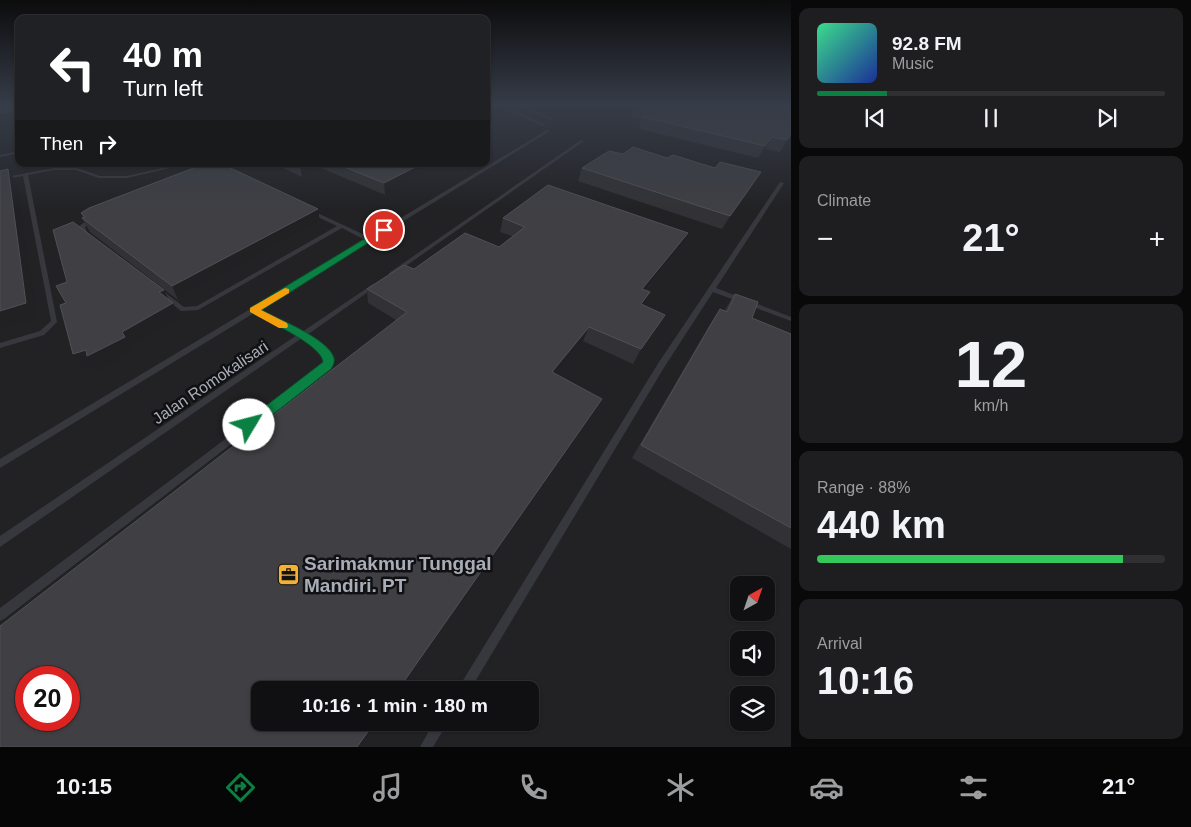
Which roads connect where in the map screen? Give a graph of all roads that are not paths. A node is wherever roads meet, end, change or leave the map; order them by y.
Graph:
1 (527, 140) edge
2 (582, 141) dead end
3 (15, 153) edge
4 (0, 156) edge
5 (490, 163) edge
6 (172, 167) edge
7 (483, 167) edge
8 (24, 174) junction
9 (0, 179) edge
10 (782, 183) dead end
11 (306, 209) edge
12 (102, 215) edge
13 (342, 226) junction
14 (92, 239) edge
15 (368, 239) junction
16 (153, 286) edge
17 (712, 289) junction
18 (254, 310) junction
19 (791, 319) edge
20 (302, 336) junction
21 (0, 346) edge
22 (0, 464) edge
23 (0, 542) edge
24 (0, 615) edge
25 (468, 681) edge
26 (436, 731) edge
27 (426, 747) edge

1 - 5 lane
2 - 20 lane, Jalan Romokalisari
3 - 4 lane
6 - 8 lane
7 - 15 lane
8 - 9 lane
8 - 21 lane
10 - 17 lane
11 - 13 lane
12 - 14 lane
13 - 15 lane
13 - 16 lane
15 - 18 lane
17 - 19 lane
17 - 25 lane
18 - 20 lane
18 - 22 lane
20 - 23 lane, Jalan Romokalisari
20 - 24 lane
26 - 27 lane

